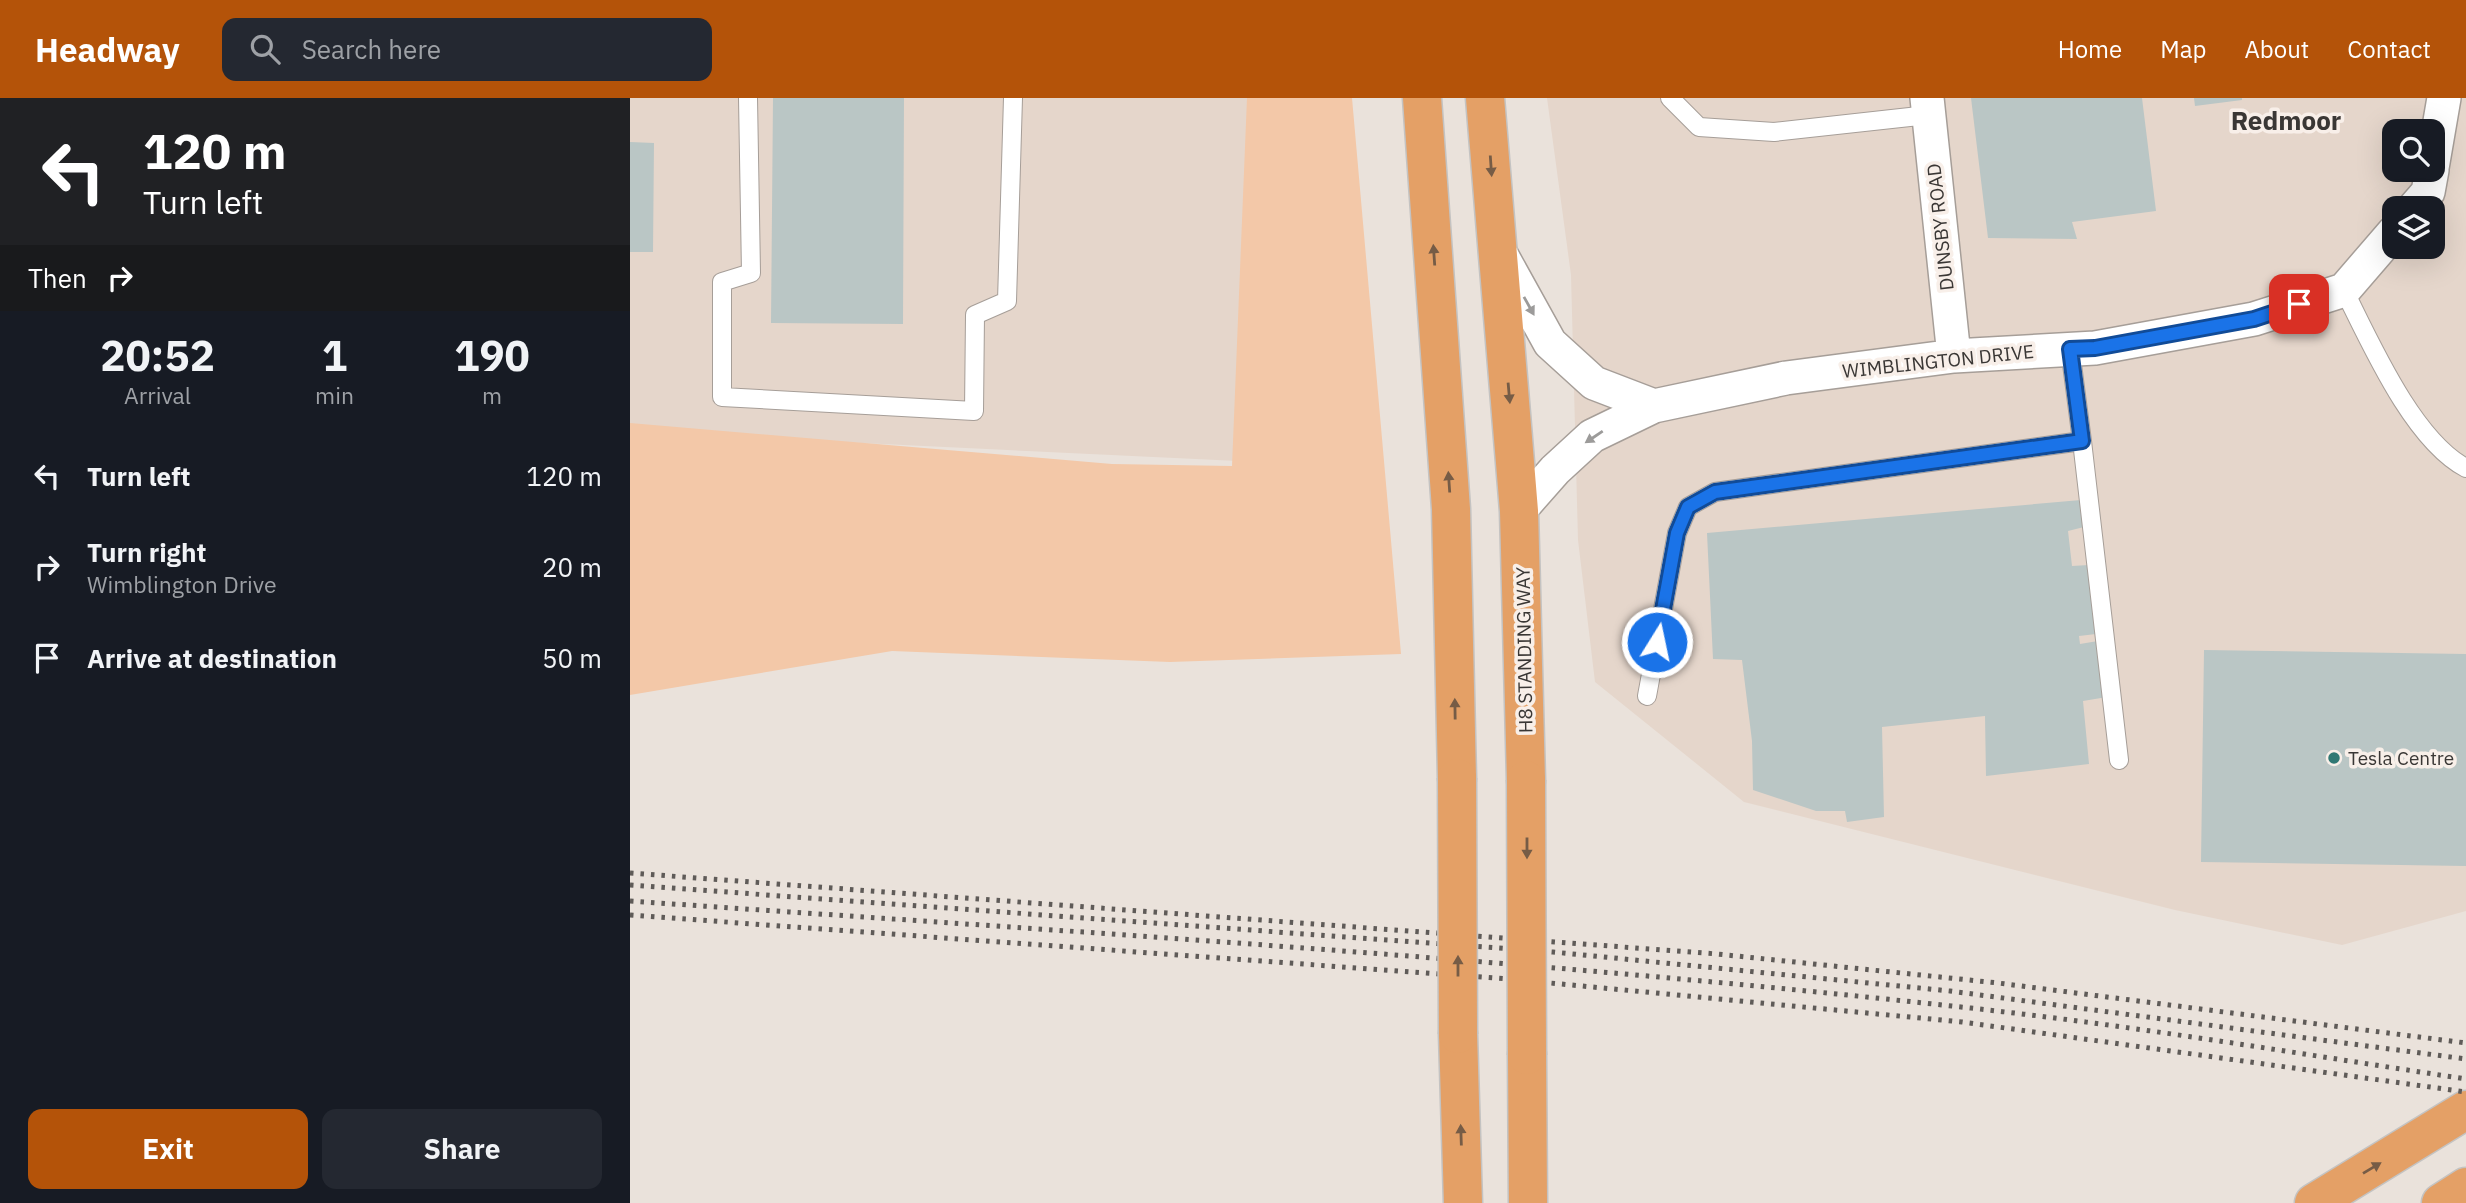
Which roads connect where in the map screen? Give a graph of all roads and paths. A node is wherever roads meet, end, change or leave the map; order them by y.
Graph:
1 (748, 98) edge
2 (1013, 98) edge
3 (1422, 98) edge
4 (1485, 98) edge
5 (1670, 98) edge
6 (2444, 98) edge
7 (1928, 107) edge
8 (2440, 119) edge
9 (1496, 246) junction
10 (2382, 246) edge
11 (2344, 290) junction
12 (2070, 349) junction
13 (1954, 356) junction
14 (1654, 406) junction
15 (2082, 441) junction
16 (2466, 468) edge
17 (1519, 511) junction
18 (1647, 696) dead end
19 (2119, 760) dead end
20 (2466, 1110) edge
21 (2466, 1187) edge
22 (1463, 1203) edge
23 (1528, 1203) edge
24 (2314, 1203) edge
25 (2441, 1203) edge

1 - 2 lane
22 -> 3 highway, bridge
4 -> 9 highway, H8 STANDING WAY
5 - 7 lane
6 - 8 street
7 - 13 street, DUNSBY ROAD
9 -> 14 street
9 -> 17 highway, H8 STANDING WAY
10 - 11 street
11 - 12 street, WIMBLINGTON DRIVE
11 - 16 lane
12 - 13 street, WIMBLINGTON DRIVE
12 - 15 lane
13 - 14 street, WIMBLINGTON DRIVE
14 -> 17 street, WIMBLINGTON DRIVE
15 - 18 lane
15 - 19 lane
17 -> 23 highway, H8 STANDING WAY, bridge
24 -> 20 highway
21 - 25 highway

